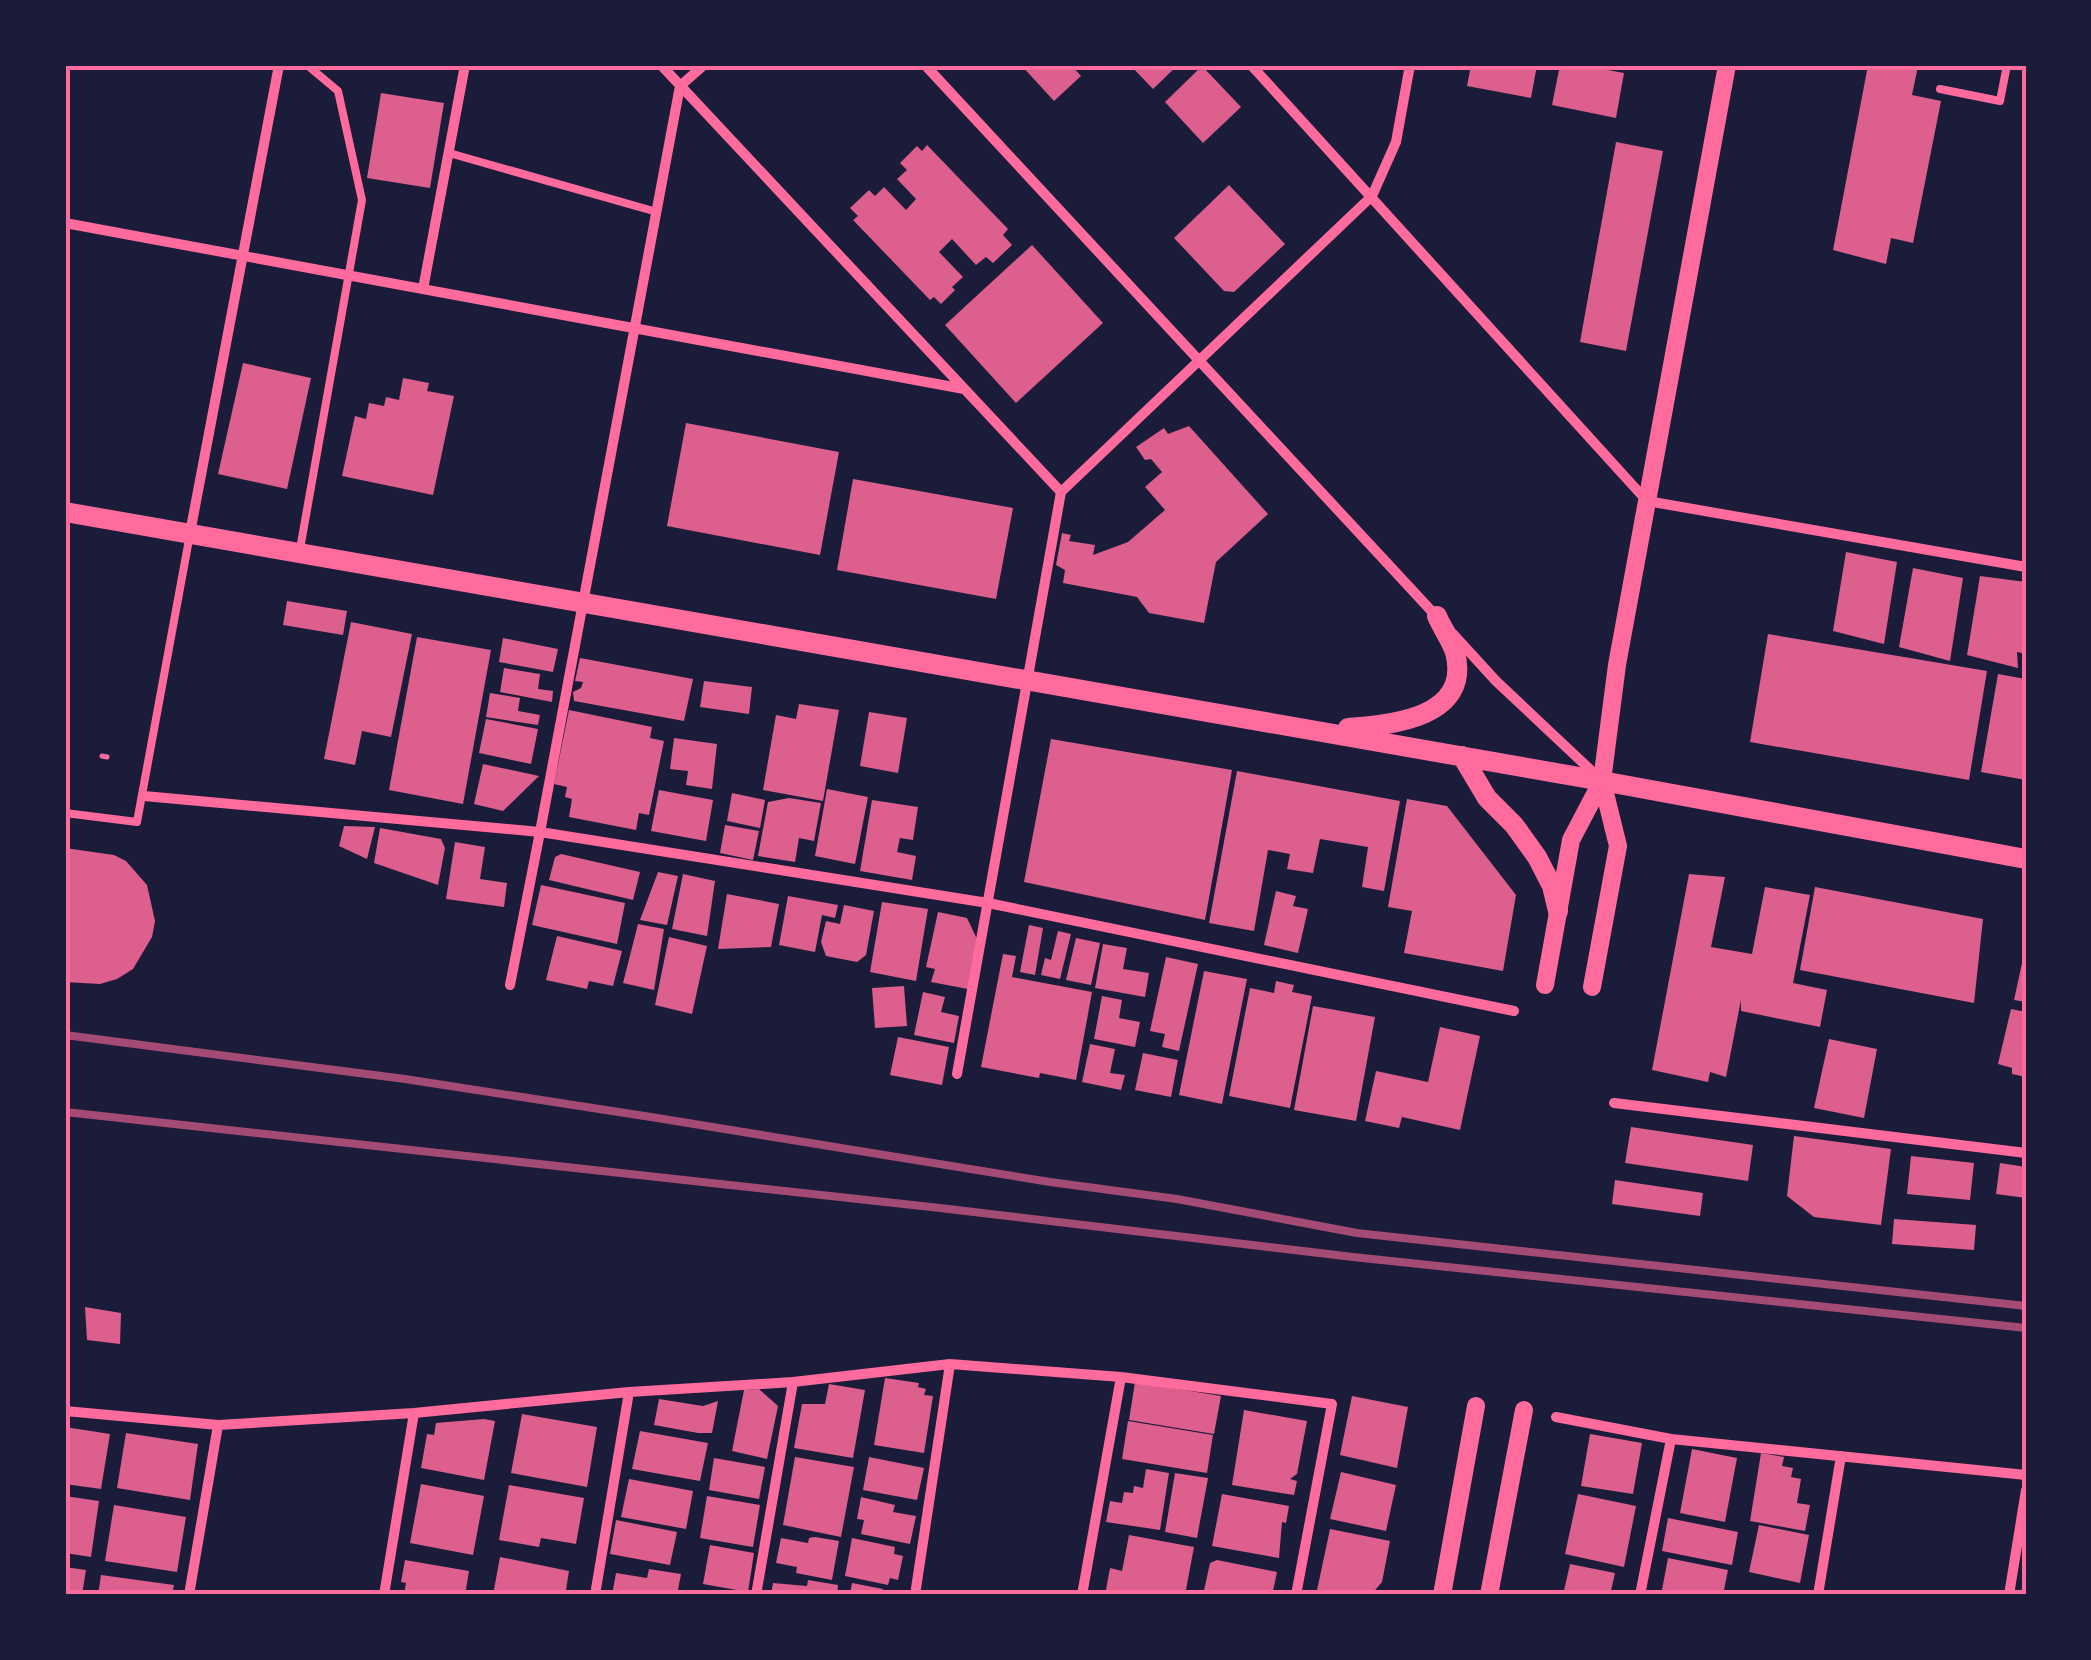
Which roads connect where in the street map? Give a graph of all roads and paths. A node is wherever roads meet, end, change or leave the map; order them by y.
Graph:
1 (279, 65) edge
2 (307, 65) edge
3 (466, 65) edge
4 (660, 65) edge
5 (704, 65) edge
6 (925, 65) edge
7 (1251, 65) edge
8 (1410, 65) edge
9 (1727, 65) edge
10 (2007, 65) edge
11 (680, 86) junction
12 (1940, 89) dead end
13 (448, 152) junction
14 (1372, 196) junction
15 (657, 212) junction
16 (65, 223) edge
17 (242, 256) junction
18 (348, 276) junction
19 (422, 289) junction
20 (635, 329) junction
21 (1200, 362) junction
22 (964, 389) junction
23 (1061, 492) junction
24 (1647, 501) junction
25 (65, 512) edge
26 (190, 534) junction
27 (300, 554) junction
28 (2026, 568) edge
29 (584, 603) junction
30 (1437, 616) junction
31 (1028, 681) junction
32 (1310, 730) junction
33 (1462, 756) junction
34 (1602, 781) junction
35 (144, 796) junction
36 (65, 813) edge
37 (540, 832) junction
38 (2026, 860) edge
39 (988, 903) junction
40 (1558, 911) junction
41 (1544, 985) dead end
42 (510, 986) dead end
43 (1592, 988) dead end
44 (1514, 1011) dead end
45 (956, 1074) dead end
46 (1614, 1103) dead end
47 (2026, 1153) edge
48 (950, 1364) junction
49 (1121, 1377) junction
50 (793, 1382) junction
51 (629, 1392) junction
52 (1476, 1406) dead end
53 (1524, 1410) dead end
54 (65, 1411) edge
55 (414, 1413) junction
56 (1556, 1417) dead end
57 (218, 1424) junction
58 (1671, 1439) junction
59 (1841, 1456) junction
60 (2026, 1475) edge
61 (2026, 1490) edge
62 (189, 1595) edge
63 (384, 1595) edge
64 (595, 1595) edge
65 (756, 1595) edge
66 (916, 1595) edge
67 (1082, 1595) edge
68 (1296, 1595) edge
69 (1442, 1595) edge
70 (1489, 1595) edge
71 (1640, 1595) edge
72 (1818, 1595) edge
73 (2009, 1595) edge

1 - 17 street
2 - 18 lane
3 - 13 street
4 - 11 street
5 - 11 street
6 - 21 street
7 - 14 street
8 - 14 street
9 - 24 street
10 - 12 lane
11 - 15 street
11 - 22 street
13 - 15 lane
13 - 19 street
14 - 21 street
14 - 24 street
15 - 20 street
16 - 17 street
17 - 18 street
17 - 26 street
18 - 19 street
18 - 27 lane
19 - 20 street
20 - 22 street
20 - 29 street
21 - 23 street
21 - 30 street
22 - 23 street
23 - 31 street
24 - 28 street
24 - 34 street
25 - 26 main road
26 - 27 main road
26 - 35 lane
27 - 29 main road
29 - 31 main road
29 - 37 street
30 - 32 main road
30 - 34 street
31 - 32 main road
31 - 39 street
32 - 33 main road
33 - 34 main road
33 - 40 main road
34 - 38 main road
34 - 40 street
34 - 43 street
35 - 36 lane
35 - 37 street
37 - 39 street
37 - 42 street
39 - 44 street
39 - 45 street
40 - 41 street
46 - 47 street
48 - 49 street
48 - 50 street
48 - 66 street
49 - 67 street
49 - 68 street
50 - 51 street
50 - 65 street
51 - 55 street
51 - 64 street
52 - 69 street
53 - 70 street
54 - 57 street
55 - 57 street
55 - 63 street
56 - 58 street
57 - 62 street
58 - 59 street
58 - 71 street
59 - 60 street
59 - 72 street
61 - 73 street

